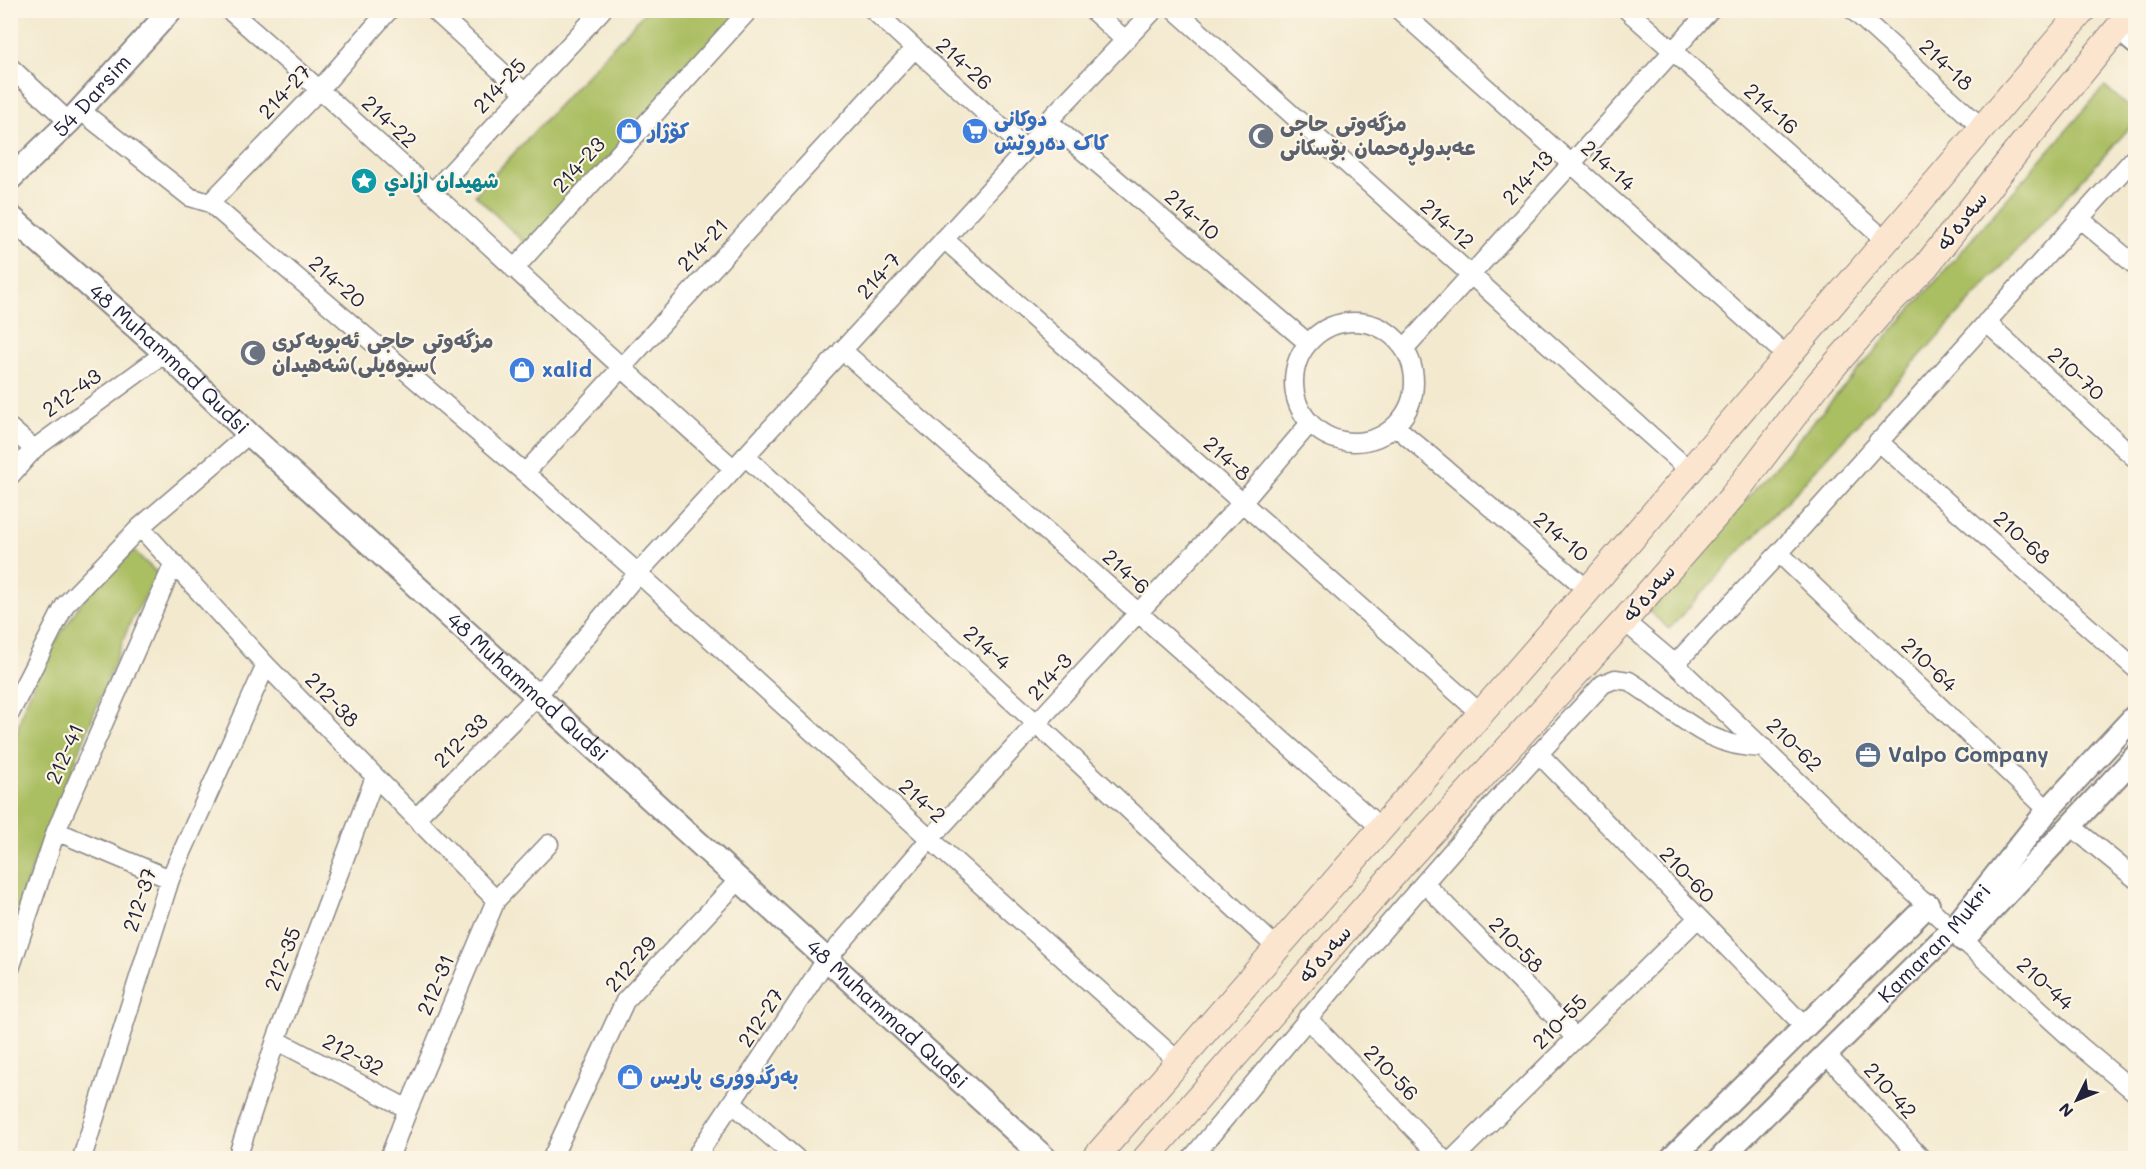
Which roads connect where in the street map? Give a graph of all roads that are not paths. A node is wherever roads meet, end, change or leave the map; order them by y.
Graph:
1 (229, 10) edge
2 (389, 10) edge
3 (434, 10) edge
4 (602, 10) edge
5 (750, 10) edge
6 (873, 10) edge
7 (1092, 10) edge
8 (1154, 10) edge
9 (1174, 10) edge
10 (1399, 10) edge
11 (1627, 10) edge
12 (1710, 10) edge
13 (1853, 10) edge
14 (2082, 10) edge
15 (166, 12) edge
16 (2129, 27) edge
17 (1125, 40) junction
18 (915, 48) junction
19 (1673, 51) junction
20 (10, 67) edge
21 (320, 89) junction
22 (525, 93) junction
23 (75, 116) junction
24 (1048, 121) junction
25 (1982, 128) junction
26 (1026, 150) junction
27 (2136, 156) edge
28 (1571, 164) junction
29 (10, 178) edge
30 (432, 193) junction
31 (210, 203) junction
32 (10, 216) edge
33 (2079, 218) junction
34 (944, 239) junction
35 (1886, 241) junction
36 (2136, 266) edge
37 (514, 269) junction
38 (1470, 275) junction
39 (1856, 277) junction
40 (1887, 305) junction
41 (1986, 322) junction
42 (1308, 343) junction
43 (1793, 348) junction
44 (1404, 349) junction
45 (842, 350) junction
46 (165, 353) junction
47 (621, 368) junction
48 (1831, 370) junction
49 (1310, 423) junction
50 (1395, 426) junction
51 (10, 428) edge
52 (249, 434) junction
53 (1878, 441) junction
54 (34, 449) junction
55 (2136, 459) edge
56 (739, 462) junction
57 (1689, 470) junction
58 (525, 473) junction
59 (10, 476) edge
60 (1242, 503) junction
61 (140, 527) junction
62 (1779, 553) junction
63 (174, 563) junction
64 (638, 573) junction
65 (1588, 590) junction
66 (1138, 613) junction
67 (1624, 621) junction
68 (266, 664) junction
69 (1675, 664) junction
70 (2136, 669) edge
71 (537, 696) junction
72 (10, 713) edge
73 (1480, 713) junction
74 (2136, 715) edge
75 (1037, 724) junction
76 (1764, 748) junction
77 (1538, 753) junction
78 (2136, 756) edge
79 (1426, 776) junction
80 (375, 777) junction
81 (1458, 804) junction
82 (2048, 810) junction
83 (416, 818) junction
84 (2071, 826) junction
85 (1381, 828) junction
86 (56, 831) junction
87 (930, 839) junction
88 (549, 844) dead end
89 (170, 879) junction
90 (2136, 879) edge
91 (739, 880) junction
92 (1424, 883) junction
93 (496, 900) junction
94 (1928, 905) junction
95 (1698, 918) junction
96 (1958, 935) junction
97 (1277, 948) junction
98 (825, 961) junction
99 (10, 969) edge
100 (1307, 1018) junction
101 (1805, 1027) junction
102 (1576, 1038) junction
103 (276, 1040) junction
104 (1827, 1054) junction
105 (1179, 1062) junction
106 (2136, 1093) edge
107 (732, 1103) junction
108 (408, 1109) junction
109 (1198, 1156) edge
110 (89, 1157) edge
111 (237, 1158) edge
112 (389, 1158) edge
113 (552, 1158) edge
114 (695, 1158) edge
115 (796, 1158) edge
116 (1045, 1158) edge
117 (1095, 1158) edge
118 (1146, 1158) edge
119 (1442, 1158) edge
120 (1454, 1158) edge
121 (1671, 1158) edge
122 (1721, 1158) edge
123 (1921, 1158) edge

1 - 21 street, 214-22
2 - 21 street, 214-27
3 - 22 street
4 - 22 street, 214-25
5 - 37 street, 214-23
6 - 18 street, 214-26
7 - 17 street
8 - 17 street, 214-7
9 - 38 street, 214-12
10 - 28 street, 214-14
11 - 19 street, 214-16
12 - 19 street, 214-13
13 - 25 street, 214-18
14 - 25 main road, سەدەکە
15 - 23 street, 54 Darsim
16 - 40 main road, سەدەکە
17 - 24 street, 214-7
18 - 26 street, 214-26
18 - 47 street, 214-21
19 - 28 street, 214-13
19 - 35 street, 214-16
20 - 23 street, 214-20
21 - 30 street, 214-22
21 - 31 street, 214-27
22 - 30 street, 214-25
23 - 29 street, 54 Darsim
23 - 31 street, 214-20
24 - 26 street, 214-7
24 - 42 street, 214-10
25 - 35 main road, سەدەکە
26 - 34 street, 214-7
27 - 33 street
28 - 38 street, 214-13
28 - 43 street, 214-14
30 - 37 street, 214-22
31 - 58 street, 214-20
32 - 46 street, 48 Muhammad Qudsi
33 - 36 street
33 - 41 street
34 - 45 street, 214-7
34 - 60 street, 214-8
35 - 39 main road, سەدەکە
37 - 47 street, 214-22
38 - 44 street, 214-13
38 - 57 street, 214-12
39 - 40 main road
39 - 43 main road, سەدەکە
40 - 48 main road, سەدەکە
41 - 53 street
41 - 55 street, 210-70
42 - 44 street
42 - 49 street
43 - 48 main road
43 - 57 main road, سەدەکە
44 - 50 street
45 - 56 street, 214-7
45 - 66 street, 214-6
46 - 52 street, 48 Muhammad Qudsi
46 - 54 street, 212-43
47 - 56 street, 214-4
47 - 58 street, 214-21
48 - 67 main road, سەدەکە
49 - 50 street
49 - 60 street, 214-3
50 - 65 street, 214-10
51 - 54 street
52 - 61 street
52 - 71 street, 48 Muhammad Qudsi
53 - 62 street
53 - 70 street, 210-68
54 - 59 street, 212-43
56 - 64 street, 214-7
56 - 75 street, 214-4
57 - 65 main road, سەدەکە
58 - 64 street, 214-20
60 - 66 street, 214-3
60 - 73 street, 214-8
61 - 63 street, 212-38
61 - 72 street
62 - 69 street
62 - 82 street, 210-64
63 - 68 street, 212-38
63 - 86 street, 212-41
64 - 71 street, 212-33
64 - 87 street, 214-2
65 - 73 main road, سەدەکە
66 - 75 street, 214-3
66 - 85 street, 214-6
67 - 69 street, 210-62
67 - 81 main road, سەدەکە
68 - 80 street, 212-38
68 - 89 street, 212-37
69 - 76 street, 210-62
71 - 83 street, 212-33
71 - 91 street, 48 Muhammad Qudsi
73 - 79 main road, سەدەکە
74 - 82 street, Kamaran Mukri
75 - 87 street, 214-3
75 - 97 street, 214-4
76 - 77 street
76 - 94 street, 210-62
77 - 92 street
77 - 95 street, 210-60
78 - 84 street, Kamaran Mukri
79 - 81 main road
79 - 85 main road, سەدەکە
80 - 83 street, 212-38
80 - 103 street, 212-35
81 - 118 main road, سەدەکە
82 - 96 street, Kamaran Mukri
83 - 93 street, 212-38
84 - 90 street
84 - 96 street, Kamaran Mukri
85 - 97 main road, سەدەکە
86 - 89 street
86 - 99 street, 212-41
87 - 98 street, 214-3
87 - 105 street, 214-2
88 - 93 street, 212-31
89 - 110 street, 212-37
91 - 98 street, 48 Muhammad Qudsi
91 - 113 street, 212-29
92 - 100 street
92 - 102 street, 210-58
93 - 108 street, 212-31
94 - 96 street, 210-44
94 - 101 street, Kamaran Mukri
95 - 101 street, 210-60
95 - 102 street, 210-55
96 - 104 street, Kamaran Mukri
96 - 106 street, 210-44
97 - 105 main road, سەدەکە
98 - 107 street, 212-27
98 - 116 street, 48 Muhammad Qudsi
100 - 109 street
100 - 119 street, 210-56
101 - 121 street, Kamaran Mukri
102 - 120 street, 210-55
103 - 108 street, 212-32
103 - 111 street, 212-35
104 - 122 street, Kamaran Mukri
104 - 123 street, 210-42
105 - 117 main road, سەدەکە
107 - 114 street, 212-27
107 - 115 street
108 - 112 street, 212-31

